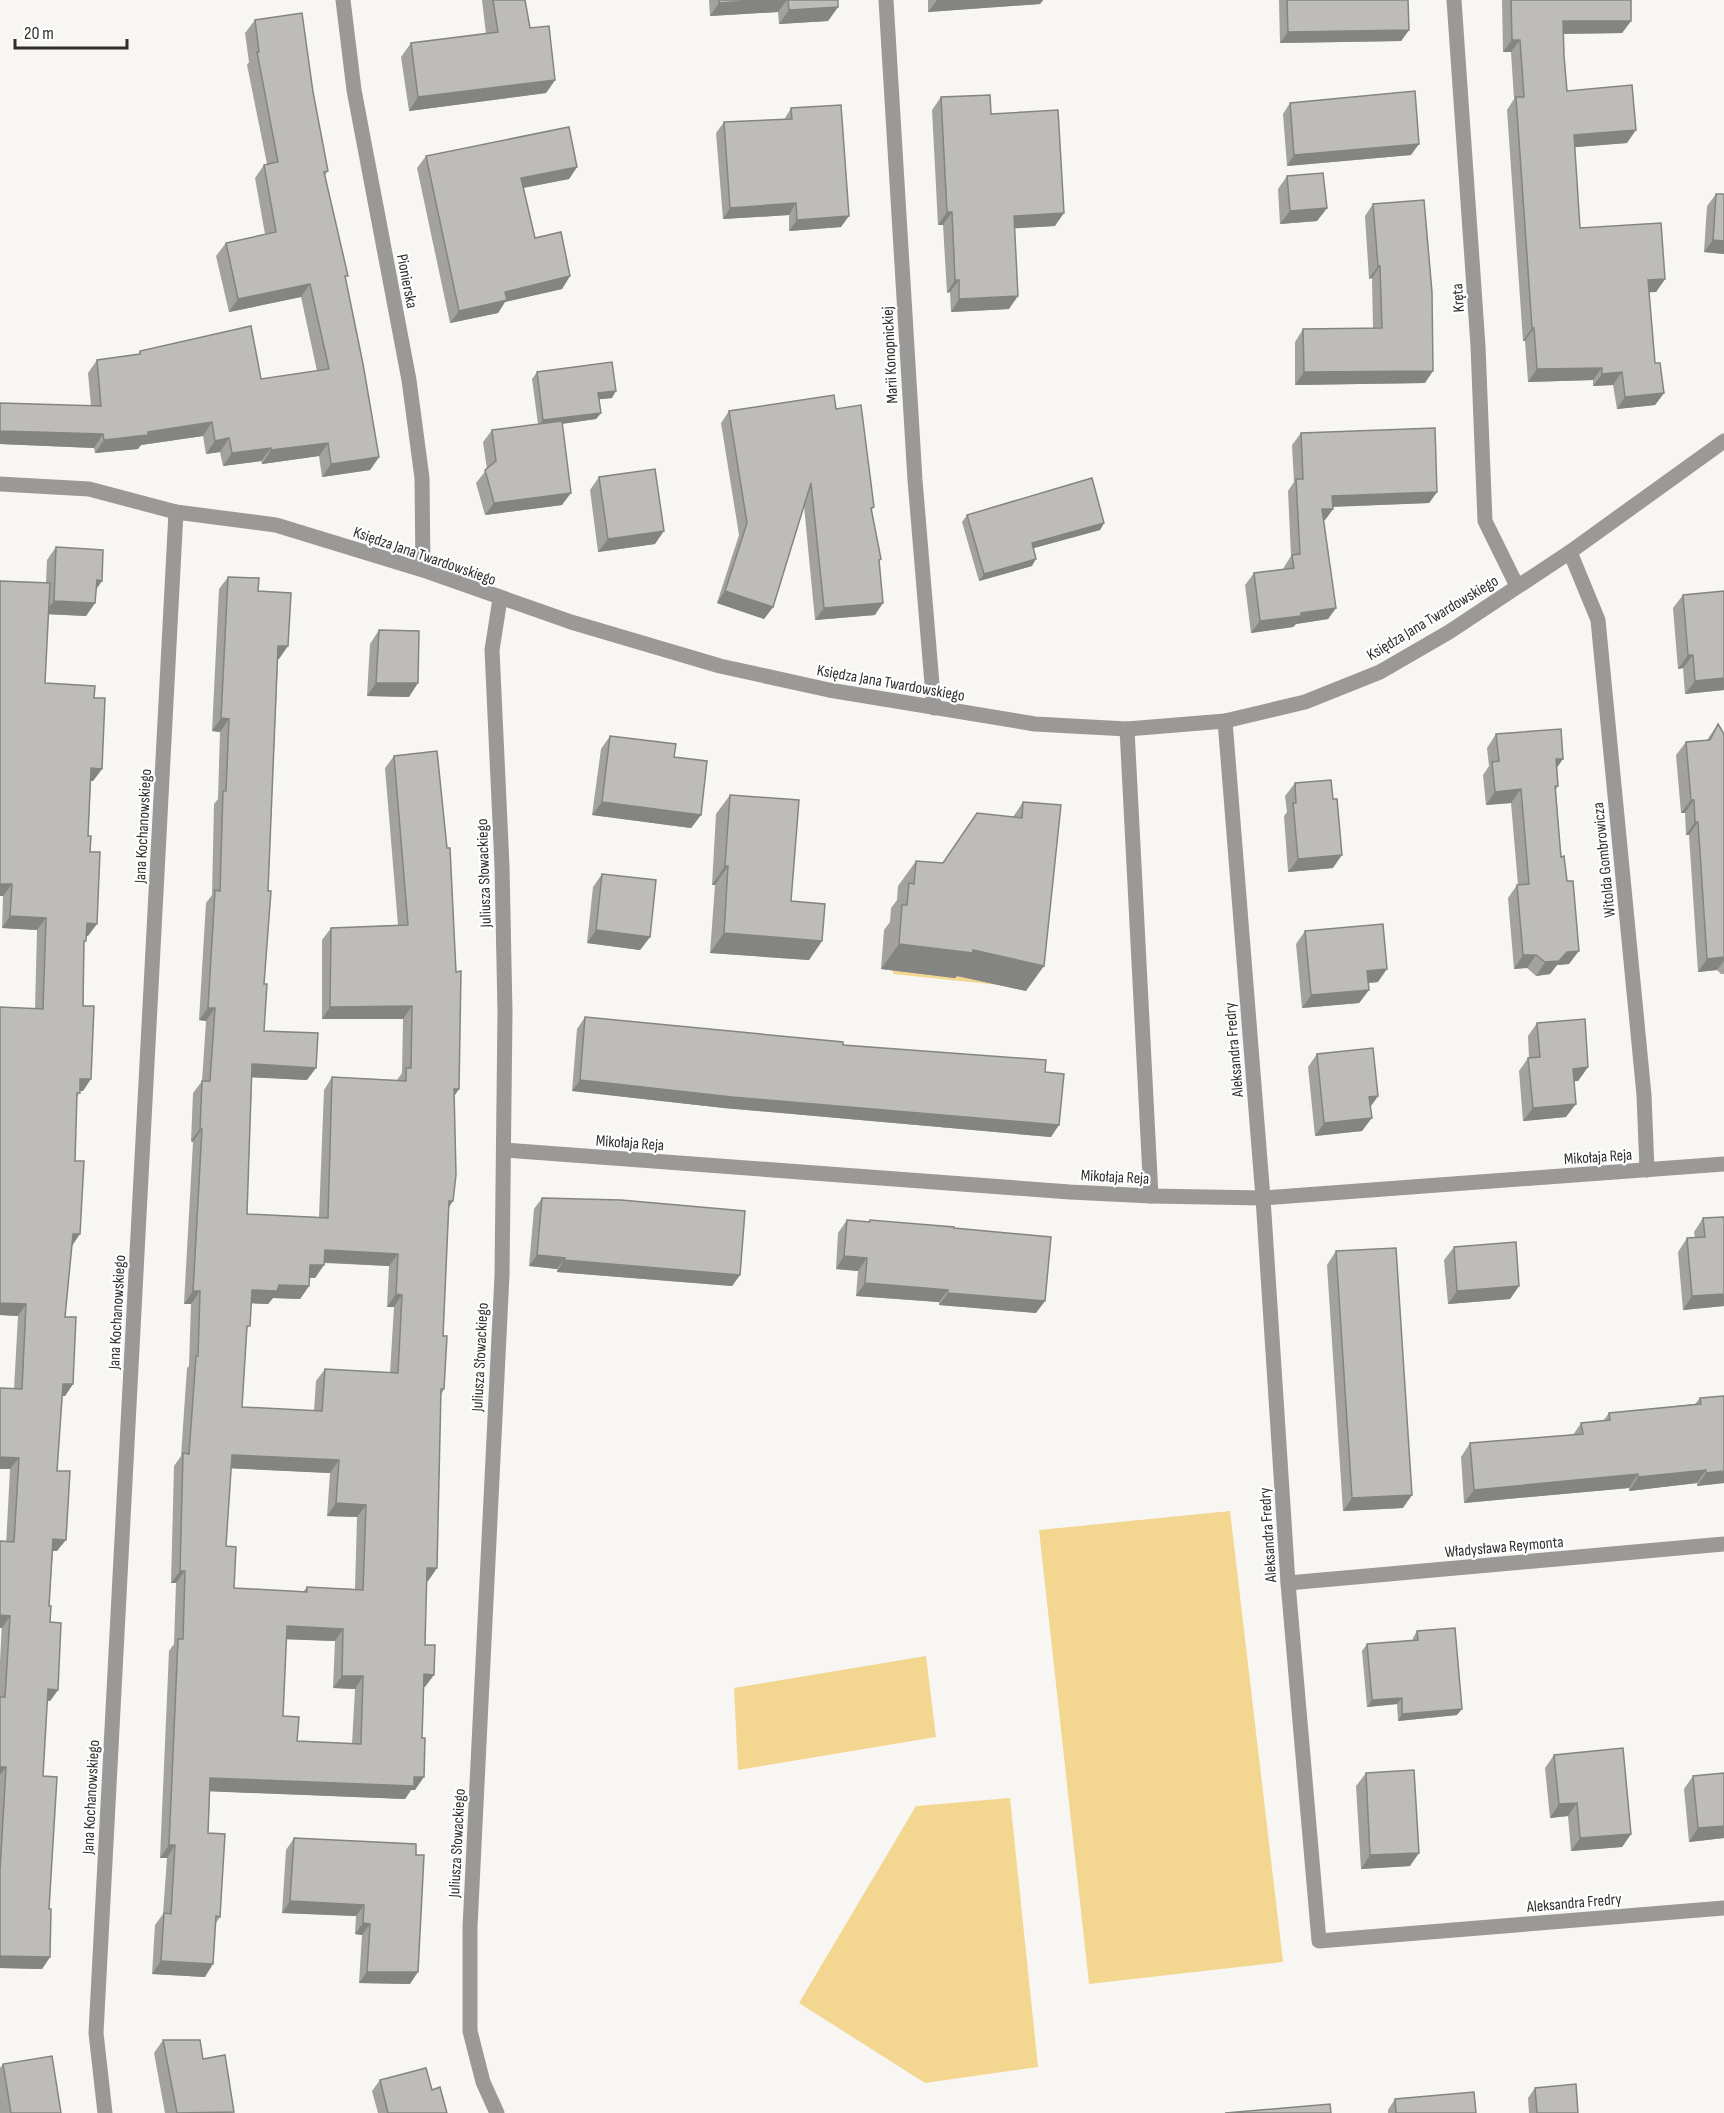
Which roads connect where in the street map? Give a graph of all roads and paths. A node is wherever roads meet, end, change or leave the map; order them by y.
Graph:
1 (343, 0) edge
2 (886, 0) edge
3 (1454, 0) edge
4 (1724, 441) edge
5 (0, 484) edge
6 (177, 512) junction
7 (1570, 552) junction
8 (423, 570) junction
9 (1517, 586) junction
10 (500, 599) junction
11 (934, 708) junction
12 (1225, 721) junction
13 (1127, 729) junction
14 (504, 1150) junction
15 (1724, 1164) edge
16 (1647, 1170) junction
17 (1151, 1196) junction
18 (1263, 1198) junction
19 (1724, 1544) edge
20 (1288, 1583) junction
21 (1724, 1908) edge
22 (105, 2113) edge
23 (497, 2113) edge

1 - 8 street, Pionierska
2 - 11 street, Marii Konopnickiej
3 - 9 street, Kręta
4 - 7 street, Księdza Jana Twardowskiego
5 - 6 street, Księdza Jana Twardowskiego
6 - 8 street, Księdza Jana Twardowskiego
6 - 22 street, Jana Kochanowskiego
7 - 9 street, Księdza Jana Twardowskiego
7 - 16 street, Witolda Gombrowicza
8 - 10 street, Księdza Jana Twardowskiego
9 - 12 street, Księdza Jana Twardowskiego
10 - 11 street, Księdza Jana Twardowskiego
10 - 14 street, Juliusza Słowackiego
11 - 13 street, Księdza Jana Twardowskiego
12 - 13 street, Księdza Jana Twardowskiego
12 - 18 street, Aleksandra Fredry
13 - 17 street
14 - 17 street, Mikołaja Reja
14 - 23 street, Juliusza Słowackiego
15 - 16 street, Mikołaja Reja
16 - 18 street, Mikołaja Reja
17 - 18 street, Mikołaja Reja
18 - 20 street, Aleksandra Fredry
19 - 20 street, Władysława Reymonta
20 - 21 street, Aleksandra Fredry

